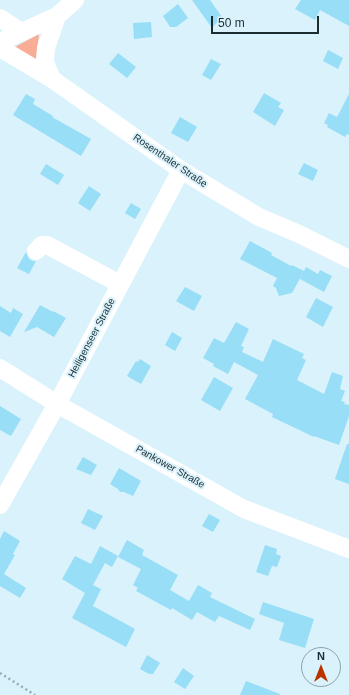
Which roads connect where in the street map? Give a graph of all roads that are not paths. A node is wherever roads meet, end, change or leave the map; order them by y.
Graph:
1 (75, 0) edge
2 (57, 16) junction
3 (0, 18) edge
4 (21, 32) junction
5 (0, 42) edge
6 (0, 48) edge
7 (52, 79) junction
8 (181, 170) junction
9 (36, 251) dead end
10 (349, 259) edge
11 (120, 284) junction
12 (0, 368) edge
13 (56, 404) junction
14 (0, 505) edge
15 (349, 548) edge

1 - 2 street
2 - 4 street
2 - 7 street
3 - 4 street
4 - 5 street
6 - 7 street, Rosenthaler Straße
7 - 8 street, Rosenthaler Straße
8 - 10 street, Rosenthaler Straße
8 - 11 street, Heiligenseer Straße
9 - 11 street
11 - 13 street, Heiligenseer Straße
12 - 13 street, Pankower Straße
13 - 14 street, Heiligenseer Straße
13 - 15 street, Pankower Straße

